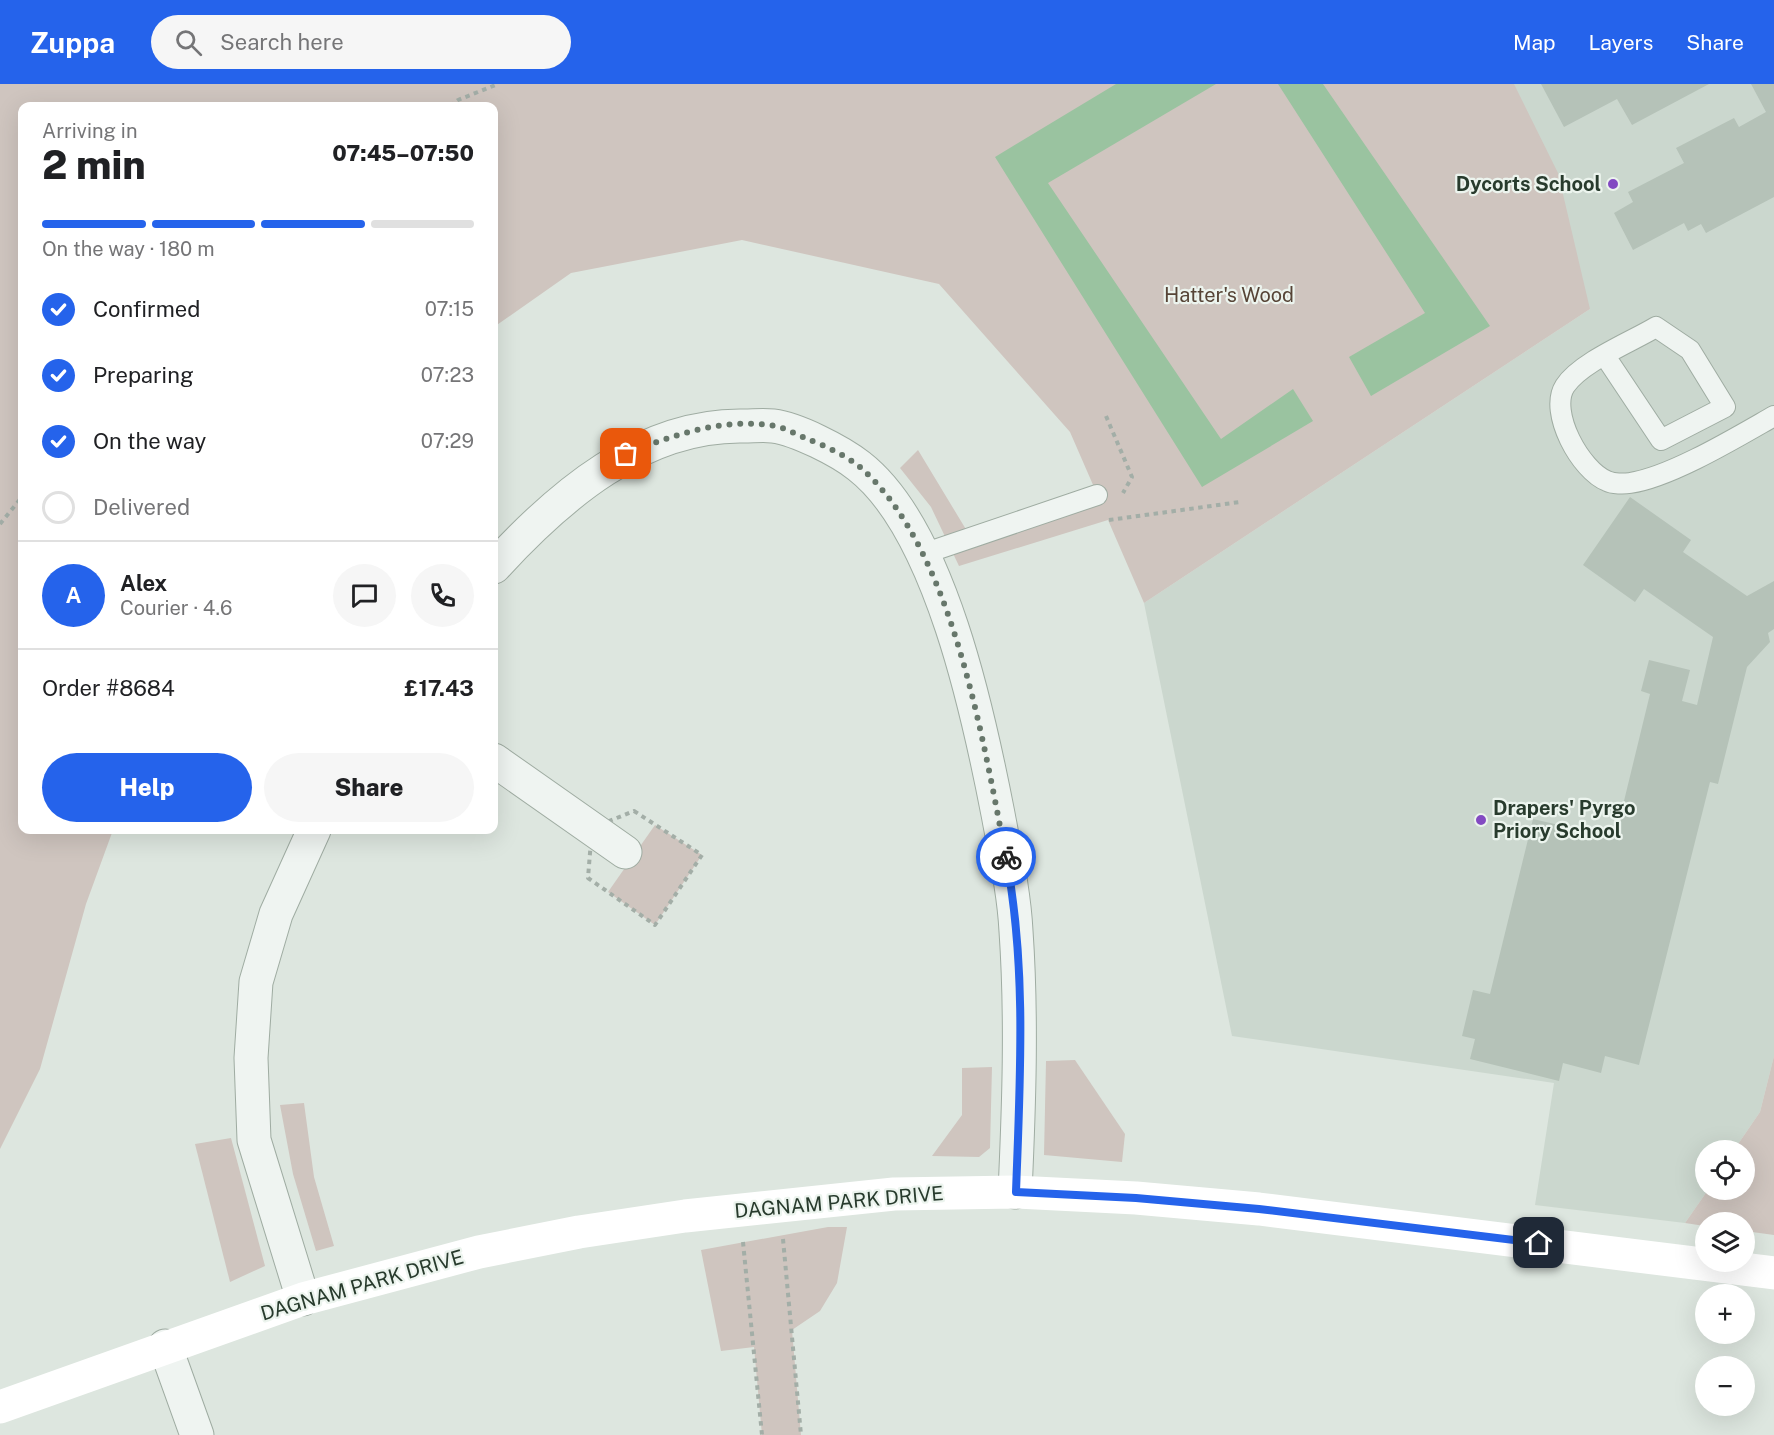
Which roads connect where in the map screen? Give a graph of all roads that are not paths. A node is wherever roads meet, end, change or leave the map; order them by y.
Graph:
1 (1605, 356) junction
2 (1774, 416) edge
3 (1097, 495) dead end
4 (923, 554) junction
5 (498, 562) edge
6 (498, 763) edge
7 (312, 834) edge
8 (625, 852) dead end
9 (1016, 1192) junction
10 (1774, 1273) edge
11 (303, 1299) junction
12 (165, 1346) junction
13 (0, 1407) edge
14 (197, 1435) edge

1 - 1 lane
1 - 2 lane
3 - 4 lane
4 - 5 street
4 - 9 street
6 - 8 street
7 - 11 street
9 - 10 street, DAGNAM PARK DRIVE
9 - 11 street, DAGNAM PARK DRIVE
11 - 12 street, DAGNAM PARK DRIVE
12 - 13 street, DAGNAM PARK DRIVE
12 - 14 street

